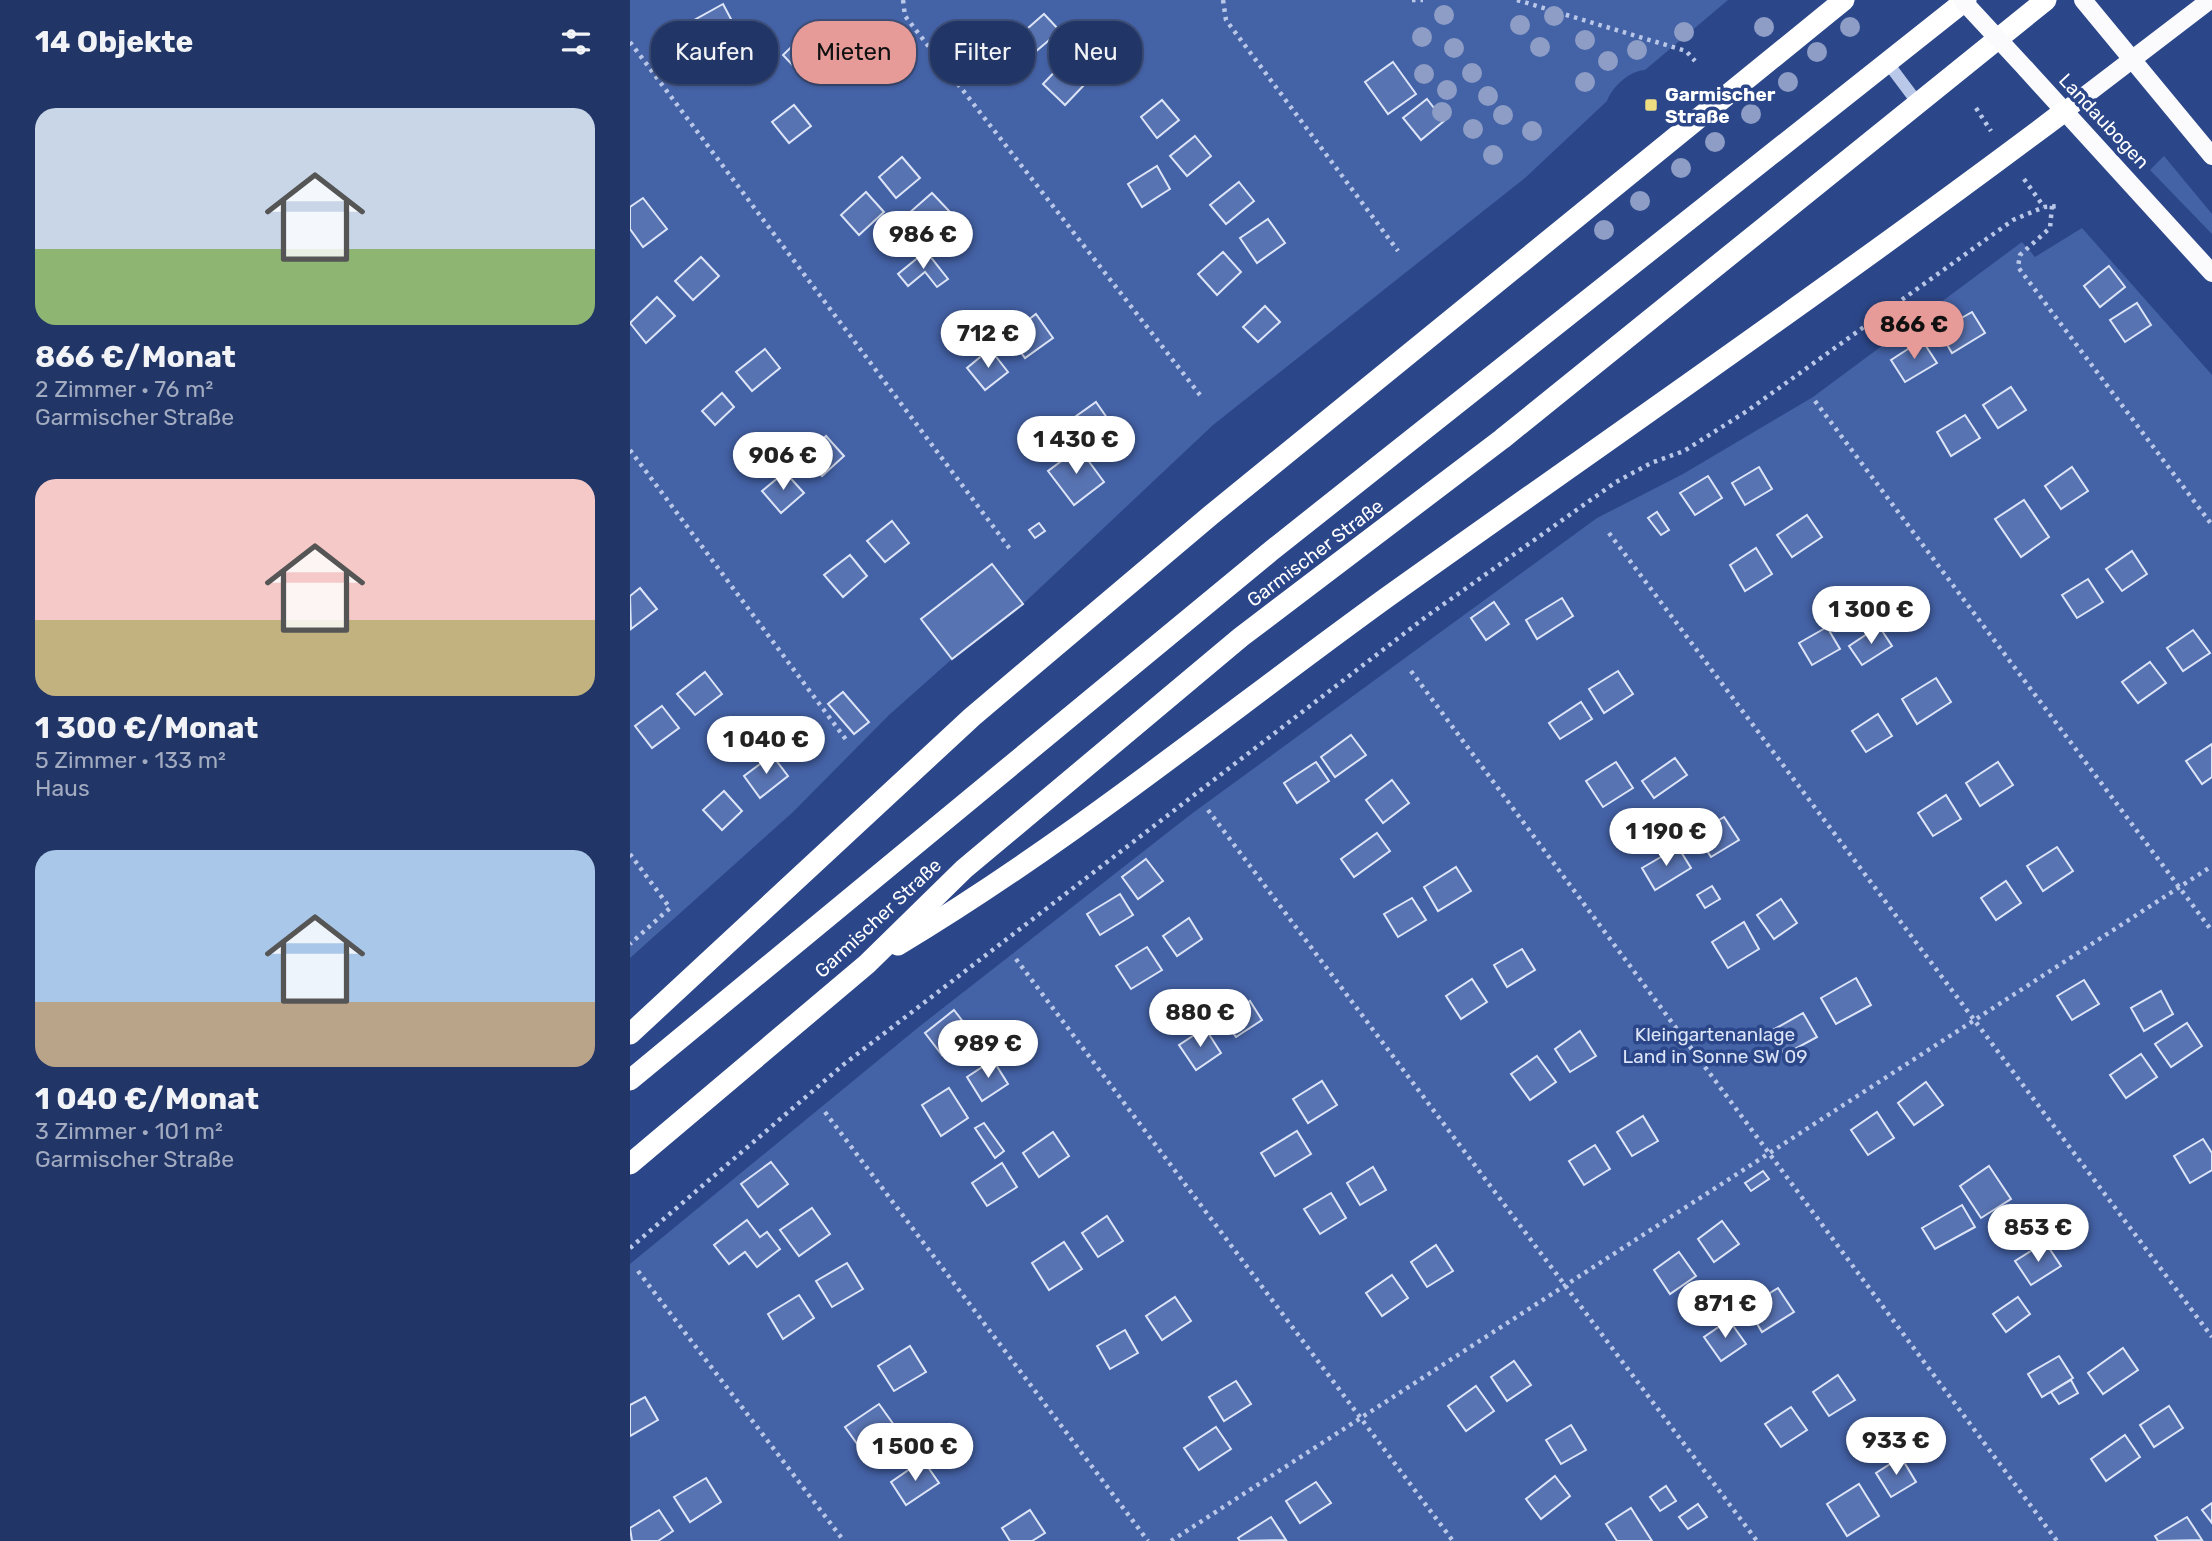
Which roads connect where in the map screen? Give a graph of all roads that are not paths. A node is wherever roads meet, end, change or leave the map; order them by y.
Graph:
1 (1844, 0) edge
2 (1964, 0) edge
3 (2046, 0) edge
4 (2210, 0) edge
5 (2089, 7) edge
6 (2132, 61) junction
7 (1887, 62) junction
8 (1917, 102) junction
9 (2066, 110) junction
10 (2212, 156) edge
11 (2212, 272) edge
12 (867, 964) junction
13 (630, 1034) edge
14 (630, 1080) edge
15 (630, 1164) edge

1 - 13 highway
2 - 7 highway, Garmischer Straße
2 - 9 main road, Landaubogen, bridge
3 - 8 highway, Garmischer Straße
4 - 6 main road
5 - 6 main road
6 - 9 main road
6 - 10 main road
7 - 8 lane
7 - 14 highway, Garmischer Straße
8 - 12 highway, Garmischer Straße
9 - 11 main road, Landaubogen
9 - 12 highway
12 - 15 highway, Garmischer Straße

